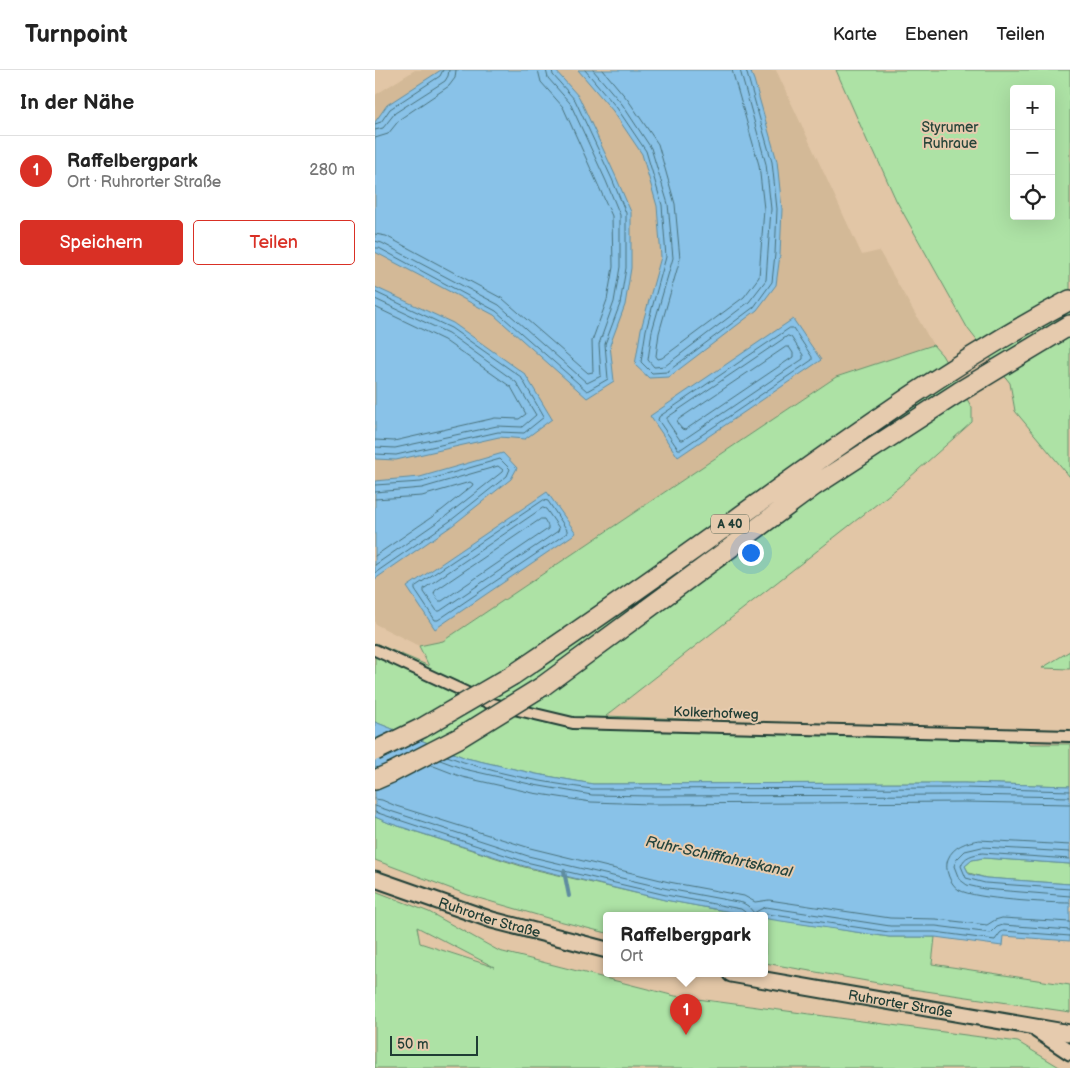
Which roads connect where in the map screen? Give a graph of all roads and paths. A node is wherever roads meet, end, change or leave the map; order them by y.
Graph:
1 (1070, 300) edge
2 (1070, 325) edge
3 (375, 650) edge
4 (1070, 736) edge
5 (375, 751) edge
6 (375, 780) edge
7 (375, 880) edge
8 (603, 949) edge
9 (748, 977) edge
10 (1029, 1026) junction
11 (1070, 1033) edge
12 (1070, 1052) edge

1 - 5 highway, A 40, bridge
2 - 6 highway, A 40, bridge
3 - 4 street, Kolkerhofweg
7 - 8 main road, Ruhrorter Straße
9 - 10 main road, Ruhrorter Straße
10 - 11 main road, Ruhrorter Straße
10 - 12 main road

